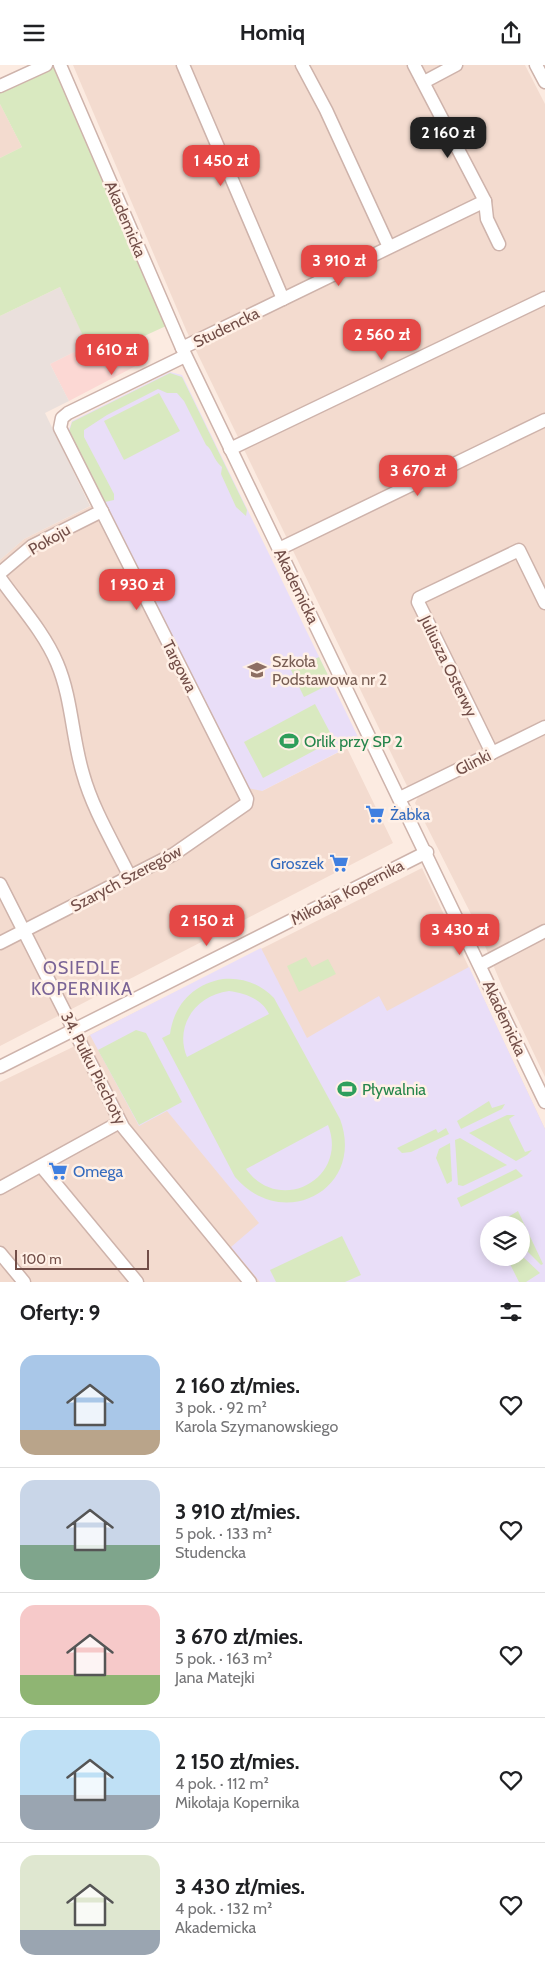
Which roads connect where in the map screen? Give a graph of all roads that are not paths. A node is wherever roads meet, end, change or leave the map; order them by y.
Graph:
1 (46, 65) edge
2 (60, 65) edge
3 (184, 65) edge
4 (302, 65) edge
5 (414, 65) edge
6 (456, 65) edge
7 (424, 82) junction
8 (0, 86) edge
9 (485, 201) junction
10 (499, 244) dead end
11 (389, 247) junction
12 (545, 298) edge
13 (283, 299) junction
14 (184, 352) junction
15 (545, 420) edge
16 (60, 421) joint
17 (230, 449) junction
18 (102, 511) junction
19 (279, 549) junction
20 (0, 573) edge
21 (0, 578) edge
22 (545, 603) edge
23 (545, 727) edge
24 (492, 753) junction
25 (400, 798) junction
26 (246, 804) joint
27 (427, 852) junction
28 (130, 877) junction
29 (0, 884) edge
30 (24, 931) junction
31 (545, 931) edge
32 (0, 943) edge
33 (480, 965) junction
34 (74, 1029) junction
35 (0, 1067) edge
36 (540, 1079) edge
37 (545, 1102) edge
38 (120, 1122) junction
39 (41, 1166) junction
40 (0, 1188) edge
41 (0, 1253) edge
42 (24, 1282) edge
43 (137, 1282) edge
44 (250, 1282) edge

1 - 8 street
2 - 14 street, Akademicka
3 - 13 street
4 - 11 street
5 - 7 street
6 - 7 street
7 - 9 street
9 - 10 street
9 - 11 street, Studencka
11 - 13 street, Studencka
12 - 17 street
13 - 14 street, Studencka
14 - 16 street, Studencka
14 - 17 street, Akademicka
15 - 19 street
16 - 18 street, Targowa
17 - 19 street, Akademicka
18 - 20 street, Pokoju
18 - 26 street, Targowa
19 - 25 street, Akademicka
21 - 28 street
22 - 24 street, Juliusza Osterwy
23 - 24 street, Glinki
24 - 25 street, Glinki
25 - 27 street, Akademicka
26 - 28 street, Szarych Szeregów
27 - 33 street, Akademicka
27 - 34 street, Mikołaja Kopernika
28 - 30 street, Szarych Szeregów
29 - 30 street, 34. Pułku Piechoty
30 - 32 street, Szarych Szeregów
30 - 34 street, 34. Pułku Piechoty
31 - 33 street
33 - 36 street, Akademicka
34 - 35 street, Mikołaja Kopernika
34 - 38 street, 34. Pułku Piechoty
36 - 37 street, Akademicka
38 - 39 street
38 - 44 street, 34. Pułku Piechoty
39 - 40 street
39 - 43 street
41 - 42 street

